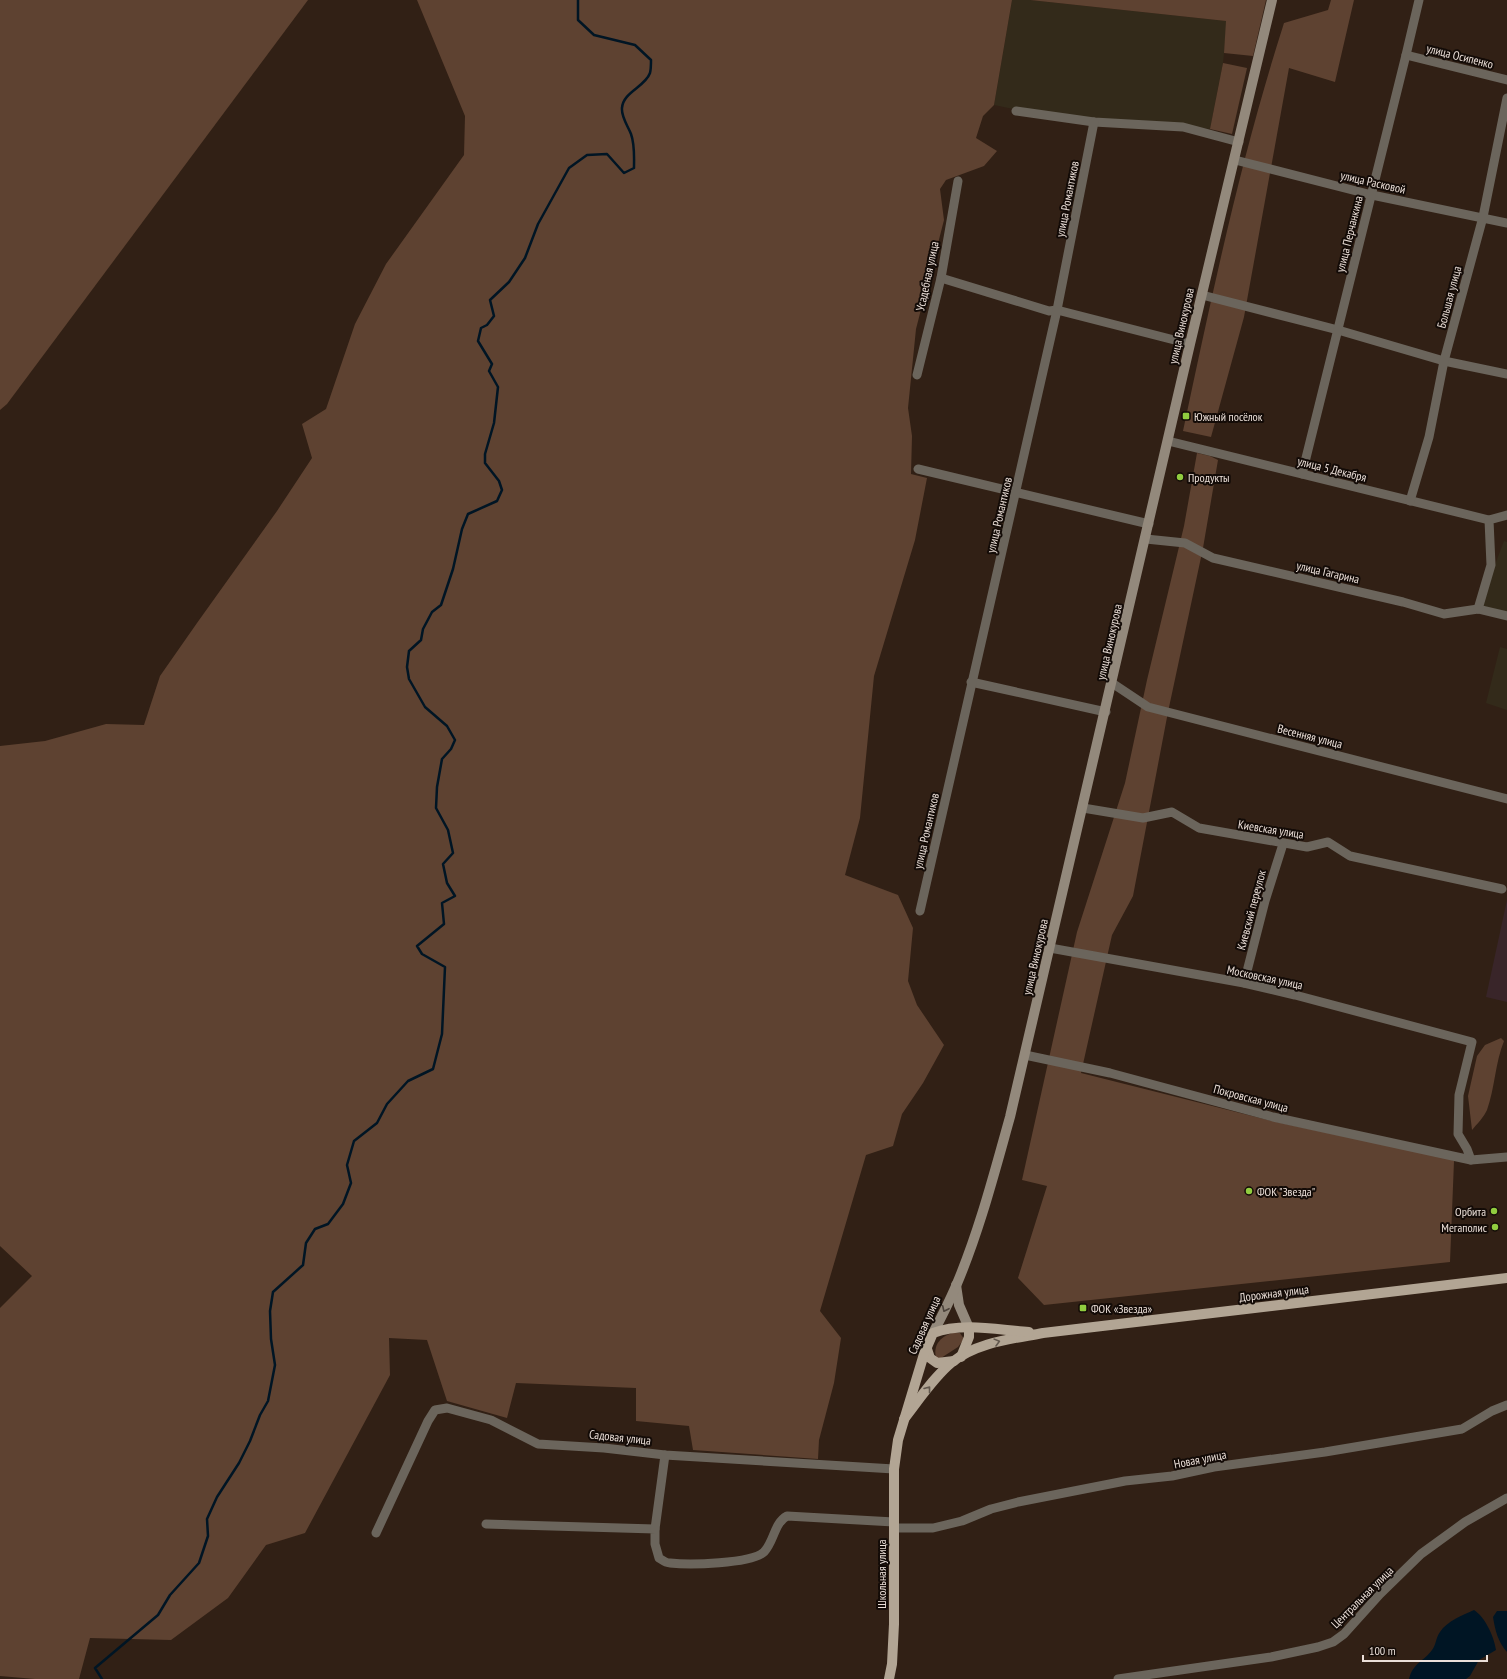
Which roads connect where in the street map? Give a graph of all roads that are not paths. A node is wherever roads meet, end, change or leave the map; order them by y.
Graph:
1 (1272, 0) edge
2 (1419, 0) edge
3 (1406, 55) junction
4 (1507, 80) edge
5 (1507, 98) edge
6 (1016, 111) dead end
7 (1094, 122) junction
8 (1239, 142) junction
9 (1235, 160) junction
10 (958, 181) dead end
11 (1372, 195) junction
12 (1483, 217) junction
13 (1507, 223) edge
14 (941, 278) junction
15 (1202, 295) junction
16 (1057, 310) junction
17 (1338, 330) junction
18 (1190, 344) junction
19 (1444, 361) junction
20 (1507, 374) edge
21 (917, 375) dead end
22 (1168, 441) junction
23 (918, 469) dead end
24 (1302, 474) junction
25 (1017, 492) junction
26 (1410, 500) junction
27 (1507, 515) edge
28 (1489, 520) junction
29 (1149, 524) junction
30 (1146, 539) junction
31 (1478, 609) junction
32 (1507, 616) edge
33 (972, 682) junction
34 (1112, 683) junction
35 (1106, 712) junction
36 (1507, 799) edge
37 (1083, 808) junction
38 (1283, 844) junction
39 (1502, 889) dead end
40 (920, 911) dead end
41 (1050, 948) junction
42 (1244, 984) junction
43 (1025, 1055) junction
44 (1507, 1157) edge
45 (1471, 1160) junction
46 (1507, 1278) edge
47 (956, 1285) junction
48 (969, 1328) junction
49 (933, 1333) junction
50 (1043, 1333) junction
51 (927, 1349) junction
52 (958, 1359) junction
53 (1507, 1405) edge
54 (904, 1419) junction
55 (665, 1455) junction
56 (894, 1469) junction
57 (1507, 1498) edge
58 (486, 1524) dead end
59 (894, 1525) junction
60 (655, 1529) junction
61 (376, 1533) dead end
62 (889, 1679) edge
63 (1118, 1679) edge

1 - 8 main road, улица Винокурова
2 - 3 street, улица Перчанкина
3 - 4 street, улица Осипенко
3 - 11 street, улица Перчанкина
5 - 12 street, Большая улица
6 - 7 street
7 - 8 street
7 - 16 street, улица Романтиков
8 - 9 main road, улица Винокурова
9 - 11 street, улица Расковой
9 - 15 main road, улица Винокурова
10 - 14 street, Усадебная улица
11 - 12 street, улица Расковой
11 - 17 street, улица Перчанкина
12 - 13 street, улица Расковой
12 - 19 street, Большая улица
14 - 16 street
14 - 21 street, Усадебная улица
15 - 17 street
15 - 18 main road, улица Винокурова
16 - 18 street
16 - 25 street, улица Романтиков
17 - 19 street
17 - 24 street, улица Перчанкина
18 - 22 main road, улица Винокурова
19 - 20 street
19 - 26 street, Большая улица
22 - 24 street, улица 5 Декабря
22 - 29 main road, улица Винокурова
23 - 25 street
24 - 26 street, улица 5 Декабря
25 - 29 street
25 - 33 street, улица Романтиков
26 - 28 street, улица 5 Декабря
27 - 28 street
28 - 31 street
29 - 30 main road, улица Винокурова
30 - 31 street, улица Гагарина
30 - 34 main road, улица Винокурова
31 - 32 street, улица Гагарина
33 - 35 street
33 - 40 street, улица Романтиков
34 - 35 main road, улица Винокурова
34 - 36 street, Весенняя улица
35 - 37 main road, улица Винокурова
37 - 38 street, Киевская улица
37 - 41 main road, улица Винокурова
38 - 39 street, Киевская улица
38 - 42 street, Киевский переулок
41 - 42 street, Московская улица
41 - 43 main road, улица Винокурова
42 - 45 street, Московская улица
43 - 45 street, Покровская улица
43 - 47 main road, улица Винокурова
44 - 45 street, Покровская улица
46 - 50 main road, Дорожная улица
47 - 48 main road, Садовая улица
47 -> 49 main road, Садовая улица
48 - 49 main road
48 - 50 main road
48 - 52 main road
49 - 51 main road, Садовая улица
52 -> 50 main road
51 - 52 main road
51 - 54 main road, Садовая улица
54 -> 52 main road, Садовая улица
53 - 59 street, Новая улица
54 - 56 main road, Садовая улица
55 - 56 street, Садовая улица
55 - 60 street
55 - 61 street, Садовая улица
56 - 59 main road, Школьная улица
57 - 63 street, Центральная улица
58 - 60 street
59 - 60 street
59 - 62 main road, Школьная улица

